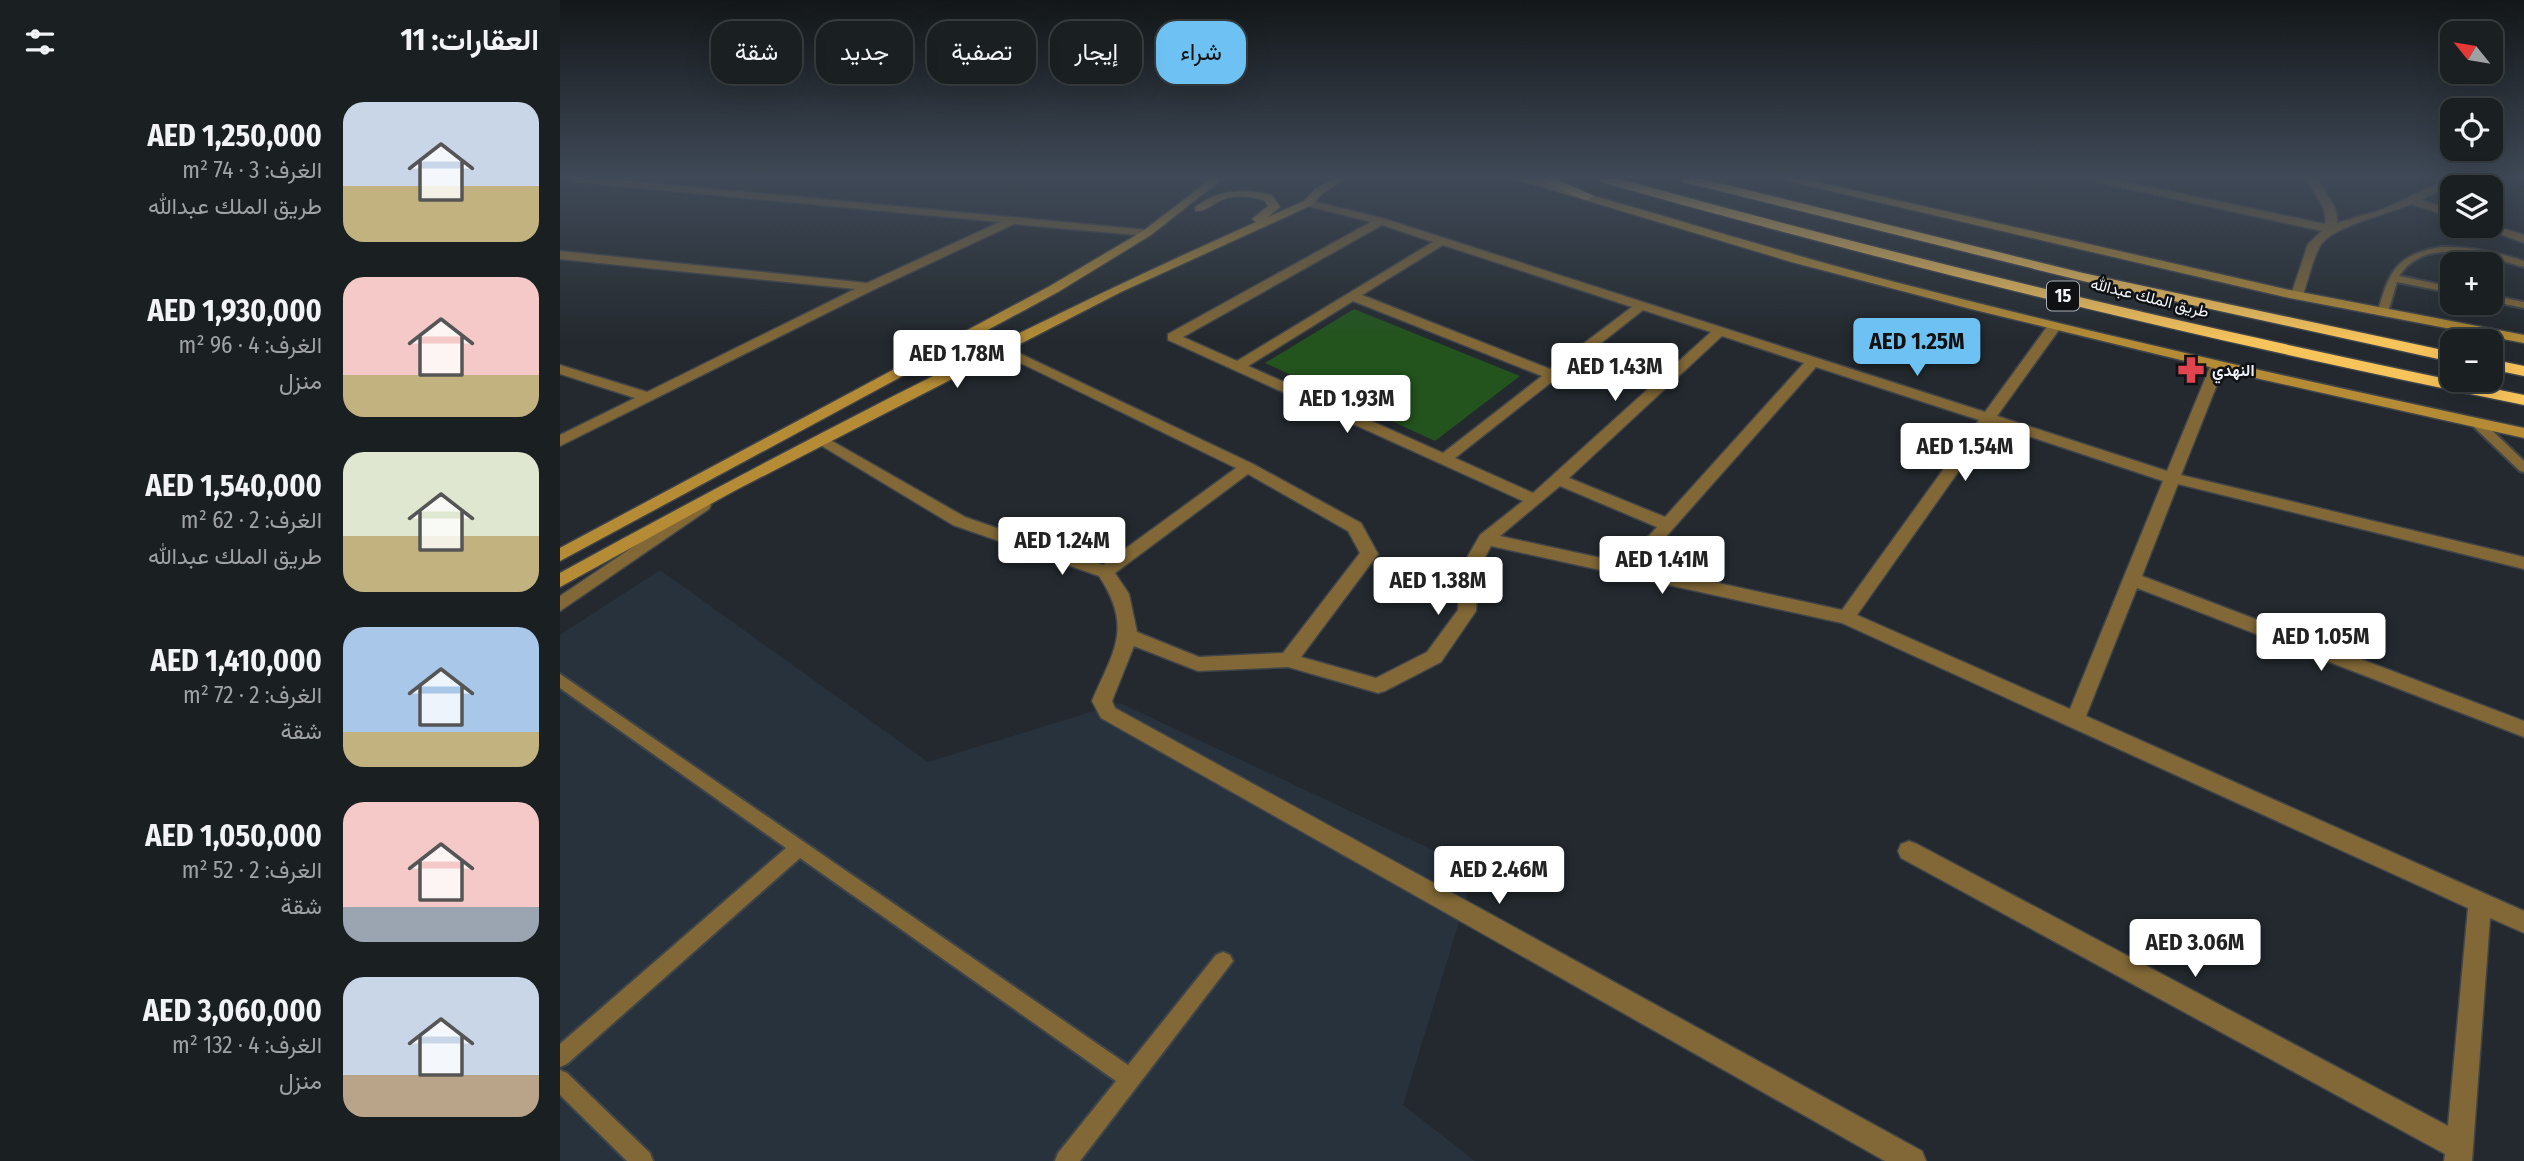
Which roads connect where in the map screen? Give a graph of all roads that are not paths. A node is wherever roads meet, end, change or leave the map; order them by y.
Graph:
1 (986, 233) edge
2 (1147, 233) edge
3 (1169, 233) edge
4 (1229, 233) edge
5 (1241, 233) edge
6 (1361, 233) edge
7 (1417, 233) edge
8 (1712, 233) edge
9 (1809, 233) edge
10 (1906, 233) edge
11 (2028, 233) edge
12 (2326, 233) edge
13 (2507, 233) edge
14 (2524, 239) edge
15 (1442, 241) junction
16 (560, 255) edge
17 (2524, 264) edge
18 (2393, 278) junction
19 (870, 287) junction
20 (2440, 288) edge
21 (1117, 289) junction
22 (2297, 295) junction
23 (1352, 296) junction
24 (2503, 301) edge
25 (2524, 305) edge
26 (1023, 306) junction
27 (1641, 306) junction
28 (2383, 312) junction
29 (2054, 327) junction
30 (1719, 332) junction
31 (2524, 339) edge
32 (999, 349) junction
33 (2440, 354) edge
34 (1812, 363) junction
35 (1238, 366) junction
36 (2217, 367) junction
37 (2503, 367) edge
38 (560, 369) edge
39 (2524, 371) edge
40 (1552, 376) junction
41 (647, 397) junction
42 (2524, 400) edge
43 (1988, 420) junction
44 (2478, 424) junction
45 (2524, 433) edge
46 (820, 440) junction
47 (560, 441) edge
48 (1444, 459) junction
49 (1247, 467) junction
50 (2524, 468) edge
51 (2172, 478) junction
52 (1558, 479) junction
53 (730, 486) junction
54 (1535, 500) junction
55 (1668, 525) junction
56 (1486, 539) junction
57 (561, 554) edge
58 (2524, 563) edge
59 (1629, 568) junction
60 (1105, 572) junction
61 (2132, 579) junction
62 (560, 580) edge
63 (560, 605) edge
64 (1846, 617) junction
65 (1129, 636) junction
66 (1288, 660) junction
67 (560, 680) edge
68 (2075, 720) junction
69 (2524, 729) edge
70 (799, 848) junction
71 (1909, 851) dead end
72 (2480, 902) junction
73 (2524, 922) edge
74 (1223, 961) dead end
75 (560, 1057) edge
76 (1130, 1079) junction
77 (560, 1080) edge
78 (2459, 1154) edge
79 (642, 1161) edge
80 (1066, 1161) edge
81 (1912, 1161) edge

1 - 19 street
2 - 26 street
3 - 26 street
4 - 21 street
5 - 21 street
6 - 35 street
7 - 15 street
8 - 29 street
9 - 42 highway, طريق الملك عبدالله / 15
10 - 33 highway, طريق الملك عبدالله / 15
11 - 22 street
12 - 22 street
13 - 14 street
15 - 23 street
15 - 27 street
16 - 19 street
17 - 18 lane
18 - 20 lane
18 - 28 lane
19 - 41 street
21 - 32 street
22 - 28 street
23 - 35 street
23 - 40 street
24 - 25 lane
26 - 57 street
27 - 30 street
27 - 40 street
28 - 31 street
29 - 36 street
29 - 43 street
30 - 34 street
30 - 52 street
32 - 46 street
32 - 49 street
34 - 43 street
34 - 55 street
35 - 48 street
36 - 44 street
36 - 51 street
37 - 39 highway
38 - 41 street
40 - 48 street
41 - 47 street
43 - 51 street
43 - 64 street
44 - 45 street
44 - 50 lane
46 - 53 street
46 - 60 street
48 - 54 street
49 - 60 street
49 - 66 street
51 - 58 street
51 - 61 street
52 - 54 street
52 - 55 street
53 - 62 street
53 - 63 street
54 - 56 street
55 - 59 street
56 - 59 street
56 - 66 street
59 - 64 street
60 - 65 street
61 - 68 street
61 - 69 street
64 - 68 street
65 - 66 street
65 - 81 street
67 - 70 lane
68 - 72 street
70 - 75 lane
70 - 76 lane
71 - 78 street
72 - 73 street
72 - 78 street
74 - 76 lane
76 - 80 lane
77 - 79 lane

